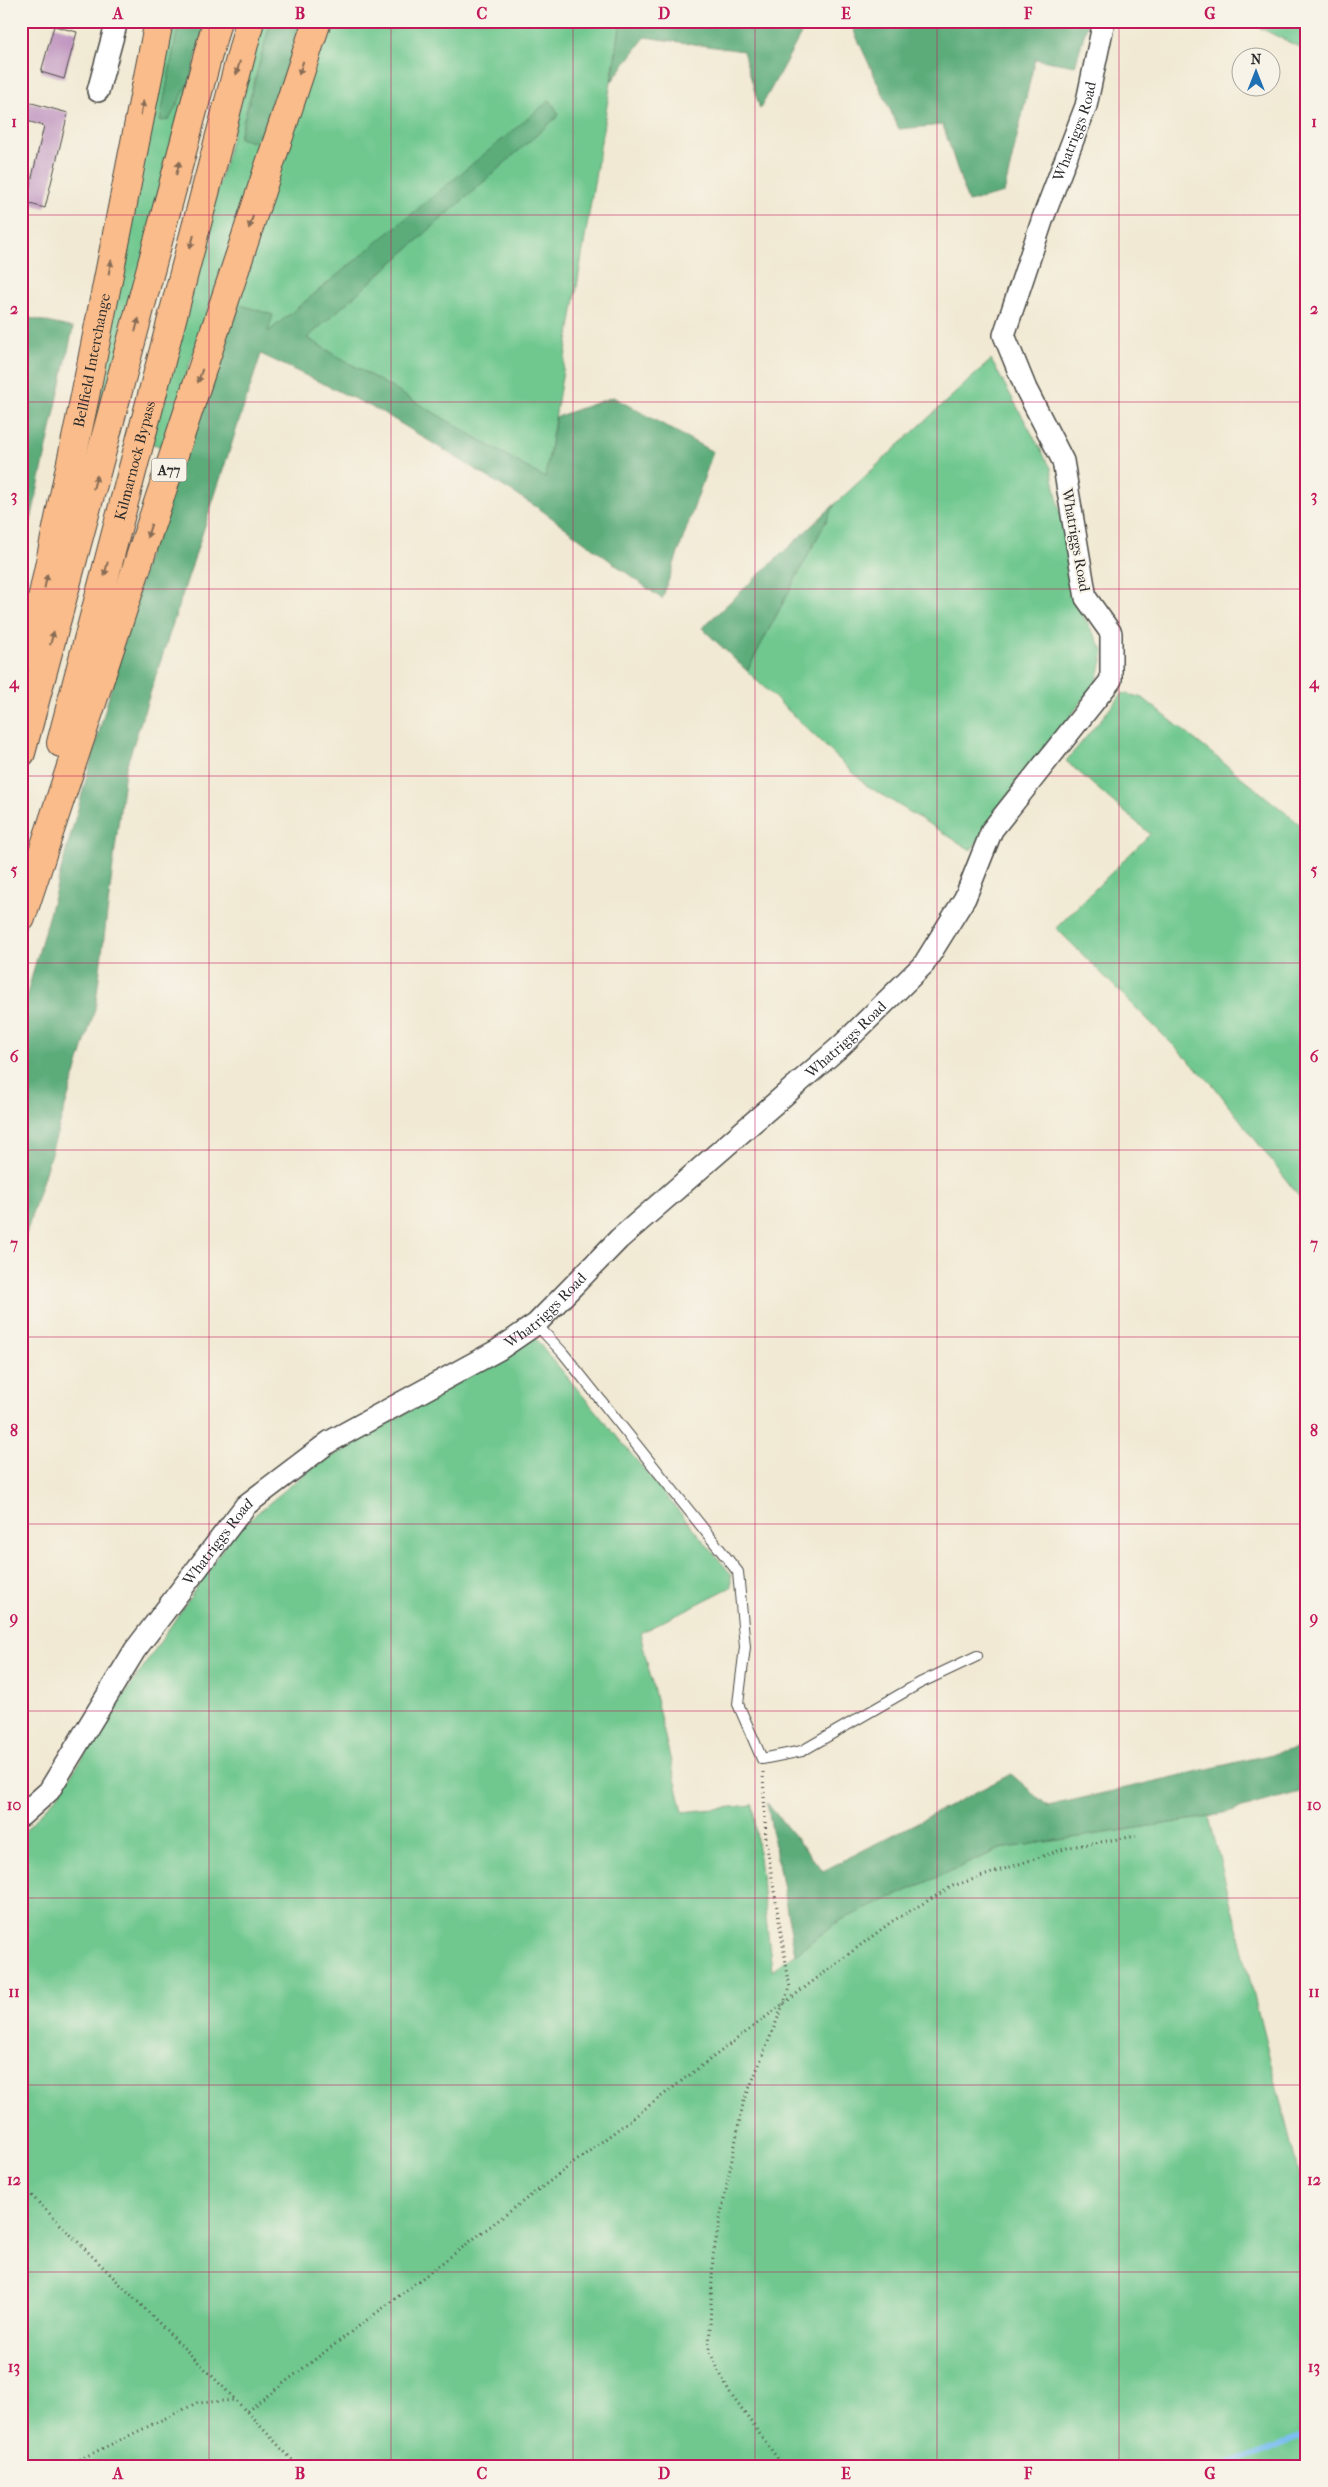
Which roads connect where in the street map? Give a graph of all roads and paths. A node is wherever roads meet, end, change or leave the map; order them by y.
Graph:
1 (117, 21) edge
2 (159, 21) edge
3 (217, 21) edge
4 (250, 21) edge
5 (317, 21) edge
6 (1104, 21) edge
7 (98, 91) dead end
8 (21, 697) edge
9 (21, 753) edge
10 (21, 899) edge
11 (21, 918) edge
12 (536, 1324) junction
13 (977, 1656) dead end
14 (762, 1759) junction
15 (21, 1816) edge
16 (1136, 1836) dead end
17 (784, 2003) junction
18 (21, 2185) edge
19 (236, 2400) junction
20 (247, 2411) junction
21 (66, 2466) edge
22 (298, 2466) edge
23 (783, 2466) edge

1 - 7 street
8 -> 2 highway, Bellfield Interchange
9 -> 3 highway
4 -> 10 highway, Kilmarnock Bypass / A77
5 -> 11 highway, A77
6 - 12 street, Whatriggs Road
12 - 14 lane
12 - 15 street, Whatriggs Road
13 - 14 lane
14 - 17 path
16 - 17 path
17 - 20 path
17 - 23 path
18 - 19 path
19 - 20 path
19 - 21 path
20 - 22 path

